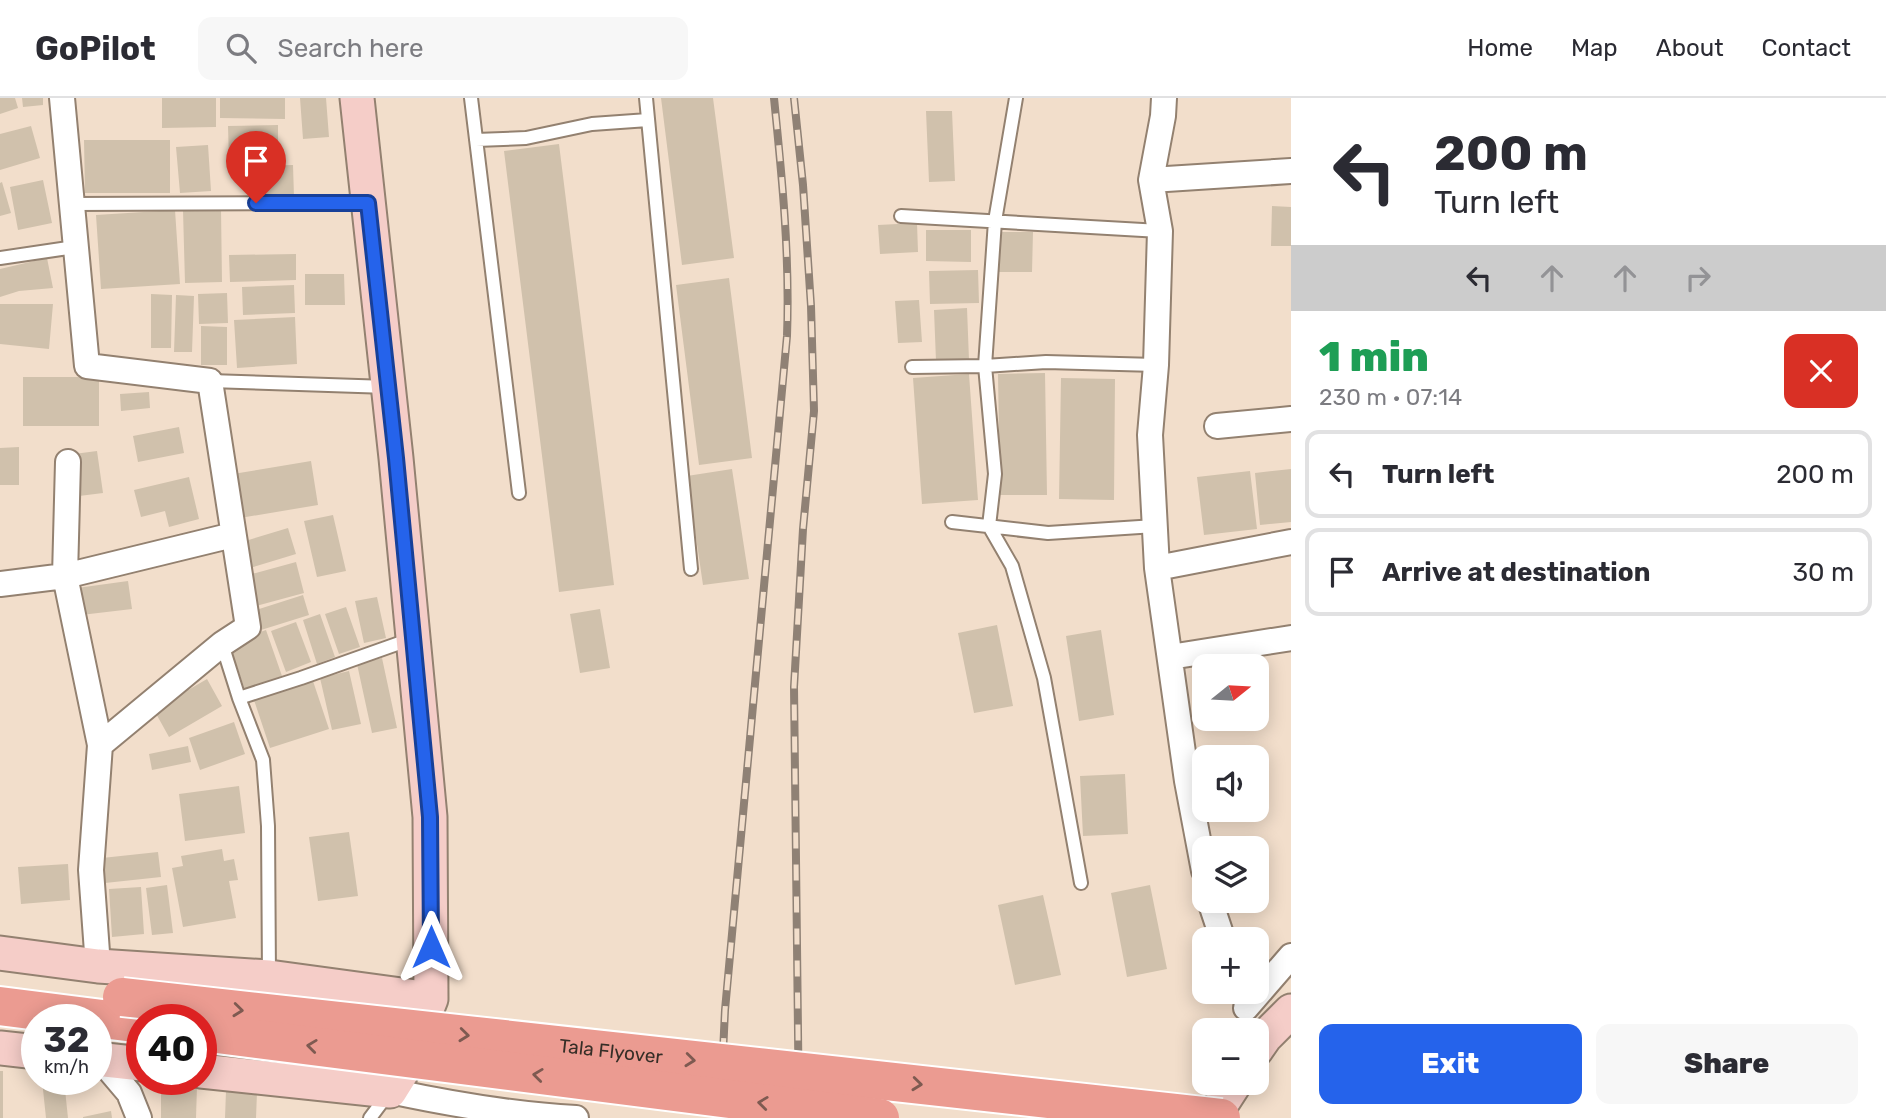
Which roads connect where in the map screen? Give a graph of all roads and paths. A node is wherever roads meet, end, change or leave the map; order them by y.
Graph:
1 (62, 98) edge
2 (357, 98) edge
3 (471, 98) edge
4 (646, 98) edge
5 (1016, 98) edge
6 (1164, 98) edge
7 (649, 120) junction
8 (476, 140) junction
9 (1291, 171) edge
10 (1151, 180) junction
11 (368, 203) junction
12 (72, 204) junction
13 (901, 216) dead end
14 (995, 221) junction
15 (1160, 231) junction
16 (75, 247) junction
17 (0, 258) edge
18 (1157, 365) junction
19 (985, 366) junction
20 (912, 367) dead end
21 (211, 382) junction
22 (388, 387) junction
23 (1291, 419) edge
24 (1217, 426) dead end
25 (68, 462) dead end
26 (519, 493) dead end
27 (952, 522) dead end
28 (989, 526) junction
29 (1155, 526) junction
30 (233, 535) junction
31 (1291, 542) edge
32 (1157, 568) junction
33 (691, 569) dead end
34 (65, 576) junction
35 (0, 584) edge
36 (1291, 638) edge
37 (413, 639) junction
38 (222, 644) junction
39 (1170, 657) junction
40 (239, 698) junction
41 (100, 745) junction
42 (1197, 836) edge
43 (1081, 883) dead end
44 (0, 953) edge
45 (1291, 956) edge
46 (99, 967) junction
47 (269, 978) junction
48 (0, 980) edge
49 (1269, 981) edge
50 (431, 999) junction
51 (0, 1006) edge
52 (126, 1010) edge
53 (126, 1011) edge
54 (1291, 1011) edge
55 (217, 1019) edge
56 (1269, 1033) edge
57 (217, 1034) edge
58 (0, 1048) edge
59 (21, 1050) edge
60 (217, 1072) edge
61 (112, 1074) edge
62 (390, 1091) junction
63 (1227, 1095) edge
64 (438, 1110) edge
65 (1213, 1117) edge
66 (139, 1118) edge
67 (370, 1118) edge
68 (561, 1118) edge
69 (880, 1118) edge
70 (1221, 1118) edge

1 - 12 street
2 - 11 street
3 - 8 lane
4 - 7 lane
5 - 14 lane
6 - 10 street
7 - 8 lane
7 - 33 lane
8 - 26 lane
9 - 10 street
10 - 15 street
11 - 12 lane
11 - 22 street
12 - 16 street
13 - 14 lane
14 - 15 lane
14 - 19 lane
15 - 18 street
16 - 17 lane
16 - 21 street
18 - 19 lane
18 - 29 street
19 - 20 lane
19 - 28 lane
21 - 22 lane
21 - 30 street
22 - 37 street
23 - 24 street
25 - 34 street
27 - 28 lane
28 - 29 lane
28 - 43 lane
29 - 32 street
30 - 34 street
30 - 38 street
31 - 32 street
32 - 39 street
34 - 35 street
34 - 41 street
36 - 39 street
37 - 40 lane
37 - 50 street
38 - 40 lane
38 - 41 street
39 - 42 street
40 - 47 lane
41 - 46 street
44 - 46 street
45 - 49 street
46 - 47 street
47 - 50 street
48 - 52 main road, Tala Flyover
50 - 62 street
51 - 53 main road, Tala Flyover
54 - 56 street
55 -> 65 main road, Tala Flyover, bridge
69 -> 57 main road, Tala Flyover, bridge
58 - 59 street
60 - 62 street
61 - 66 street
62 - 64 street
62 - 67 lane
63 - 65 street
64 - 68 street
65 - 70 main road, Tala Flyover, bridge

